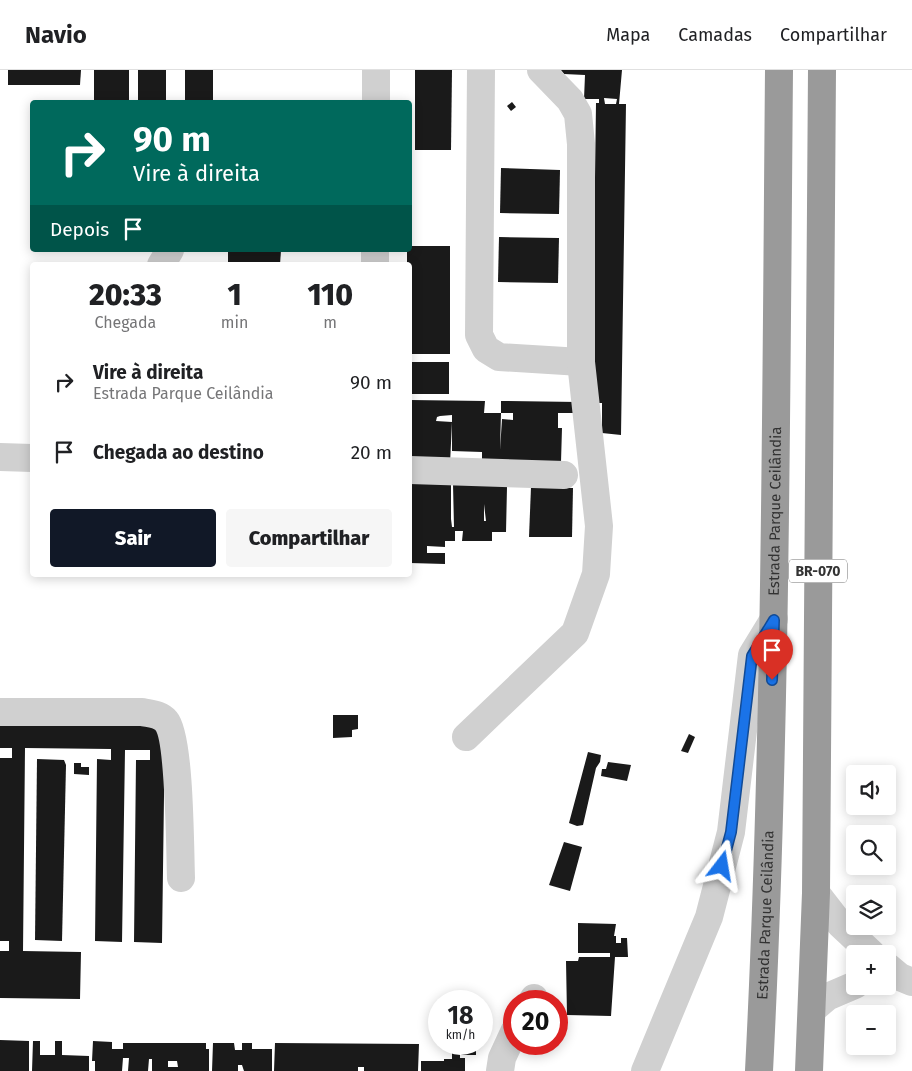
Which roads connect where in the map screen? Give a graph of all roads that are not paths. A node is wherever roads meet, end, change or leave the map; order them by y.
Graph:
1 (376, 70) edge
2 (481, 70) edge
3 (541, 70) edge
4 (779, 70) edge
5 (822, 70) edge
6 (376, 100) edge
7 (581, 362) junction
8 (0, 457) edge
9 (30, 458) edge
10 (412, 470) edge
11 (564, 475) dead end
12 (774, 620) junction
13 (0, 712) edge
14 (466, 736) dead end
15 (181, 878) dead end
16 (816, 893) junction
17 (862, 945) edge
18 (846, 989) edge
19 (813, 1009) junction
20 (503, 1055) edge
21 (500, 1071) edge
22 (645, 1071) edge
23 (759, 1071) edge
24 (809, 1071) edge

1 - 6 street
2 - 7 street
3 - 7 street
4 - 12 highway, Estrada Parque Ceilândia / BR-070
5 - 16 highway, BR-070
7 - 14 street
8 - 9 street
10 - 11 street
12 - 22 street
12 - 23 highway, Estrada Parque Ceilândia / BR-070
13 - 15 street
16 - 17 street
16 - 19 highway, BR-070
18 - 19 street
19 - 24 highway, BR-070
20 - 21 street

